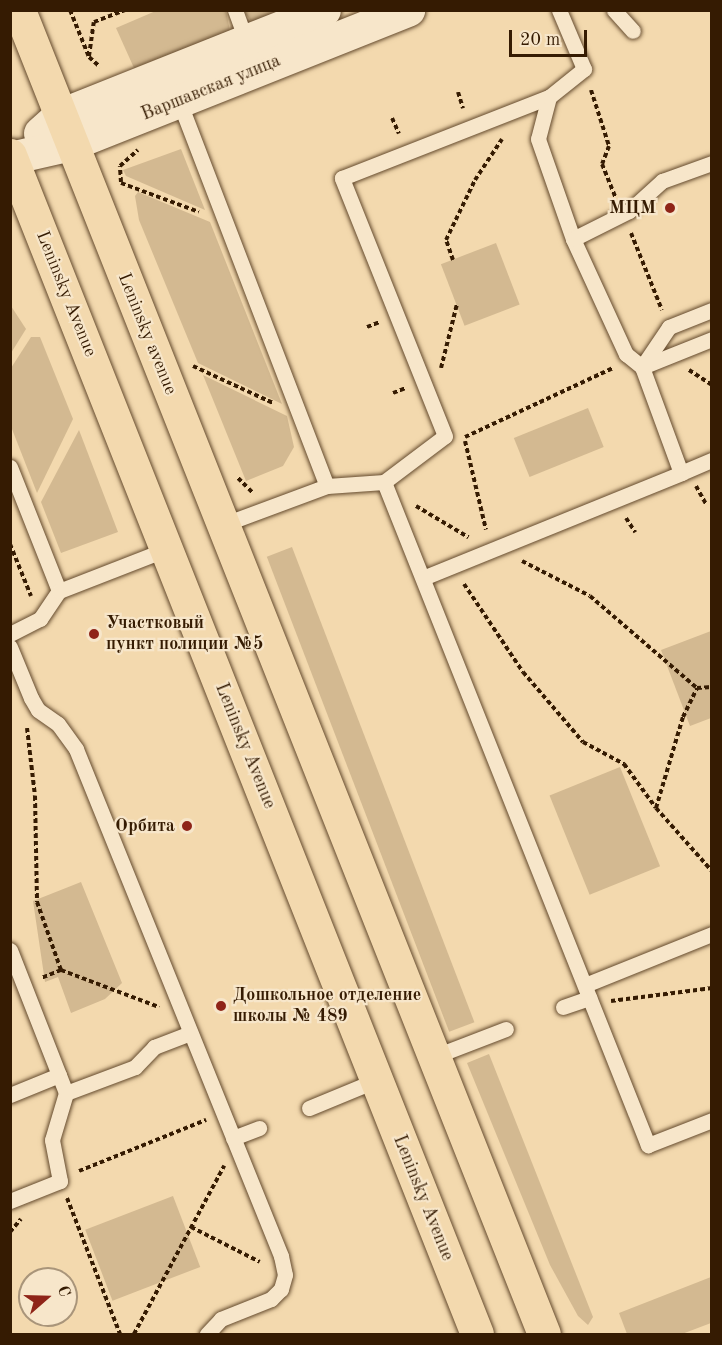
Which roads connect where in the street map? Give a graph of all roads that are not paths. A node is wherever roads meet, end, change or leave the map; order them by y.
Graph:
1 (19, 10) edge
2 (235, 10) edge
3 (324, 10) edge
4 (408, 10) edge
5 (614, 10) edge
6 (565, 11) edge
7 (633, 31) dead end
8 (246, 41) junction
9 (549, 97) junction
10 (179, 101) junction
11 (66, 129) junction
12 (11, 157) edge
13 (711, 163) edge
14 (573, 239) junction
15 (711, 310) edge
16 (711, 339) edge
17 (642, 367) junction
18 (711, 460) edge
19 (10, 467) edge
20 (681, 473) junction
21 (384, 482) junction
22 (327, 486) junction
23 (222, 525) junction
24 (167, 549) junction
25 (423, 578) junction
26 (59, 591) junction
27 (10, 634) edge
28 (10, 647) edge
29 (711, 934) edge
30 (10, 951) edge
31 (587, 991) junction
32 (563, 1007) dead end
33 (187, 1026) junction
34 (506, 1029) dead end
35 (433, 1057) junction
36 (59, 1075) junction
37 (377, 1080) junction
38 (66, 1093) junction
39 (10, 1095) edge
40 (309, 1108) dead end
41 (711, 1120) edge
42 (259, 1128) dead end
43 (233, 1138) junction
44 (10, 1201) edge
45 (207, 1335) edge
46 (477, 1335) edge
47 (543, 1335) edge

1 - 11 main road, Leninsky avenue
2 - 8 lane
3 - 8 street, Варшавская улица
4 - 10 street, Варшавская улица
5 - 7 lane
6 - 9 lane
8 - 11 street, Варшавская улица
9 - 14 lane
9 - 21 lane
10 - 11 street, Варшавская улица
10 - 22 lane
11 - 12 street, Варшавская улица
11 - 23 main road, Leninsky avenue
12 - 24 main road, Leninsky Avenue
13 - 14 lane
14 - 17 lane
15 - 17 lane
16 - 17 lane
17 - 20 lane
18 - 20 lane
19 - 26 lane
20 - 25 lane
21 - 22 lane
21 - 25 lane
22 - 23 lane
23 - 35 main road, Leninsky avenue
24 - 26 lane
24 - 37 main road, Leninsky Avenue
25 - 31 lane
26 - 27 lane
28 - 33 lane
29 - 31 lane
30 - 36 lane
31 - 32 lane
31 - 41 lane
33 - 38 lane
33 - 43 lane
34 - 35 lane
35 - 47 main road
36 - 38 lane
36 - 39 lane
37 - 40 lane
37 - 46 main road, Leninsky Avenue
38 - 44 lane
42 - 43 lane
43 - 45 lane

